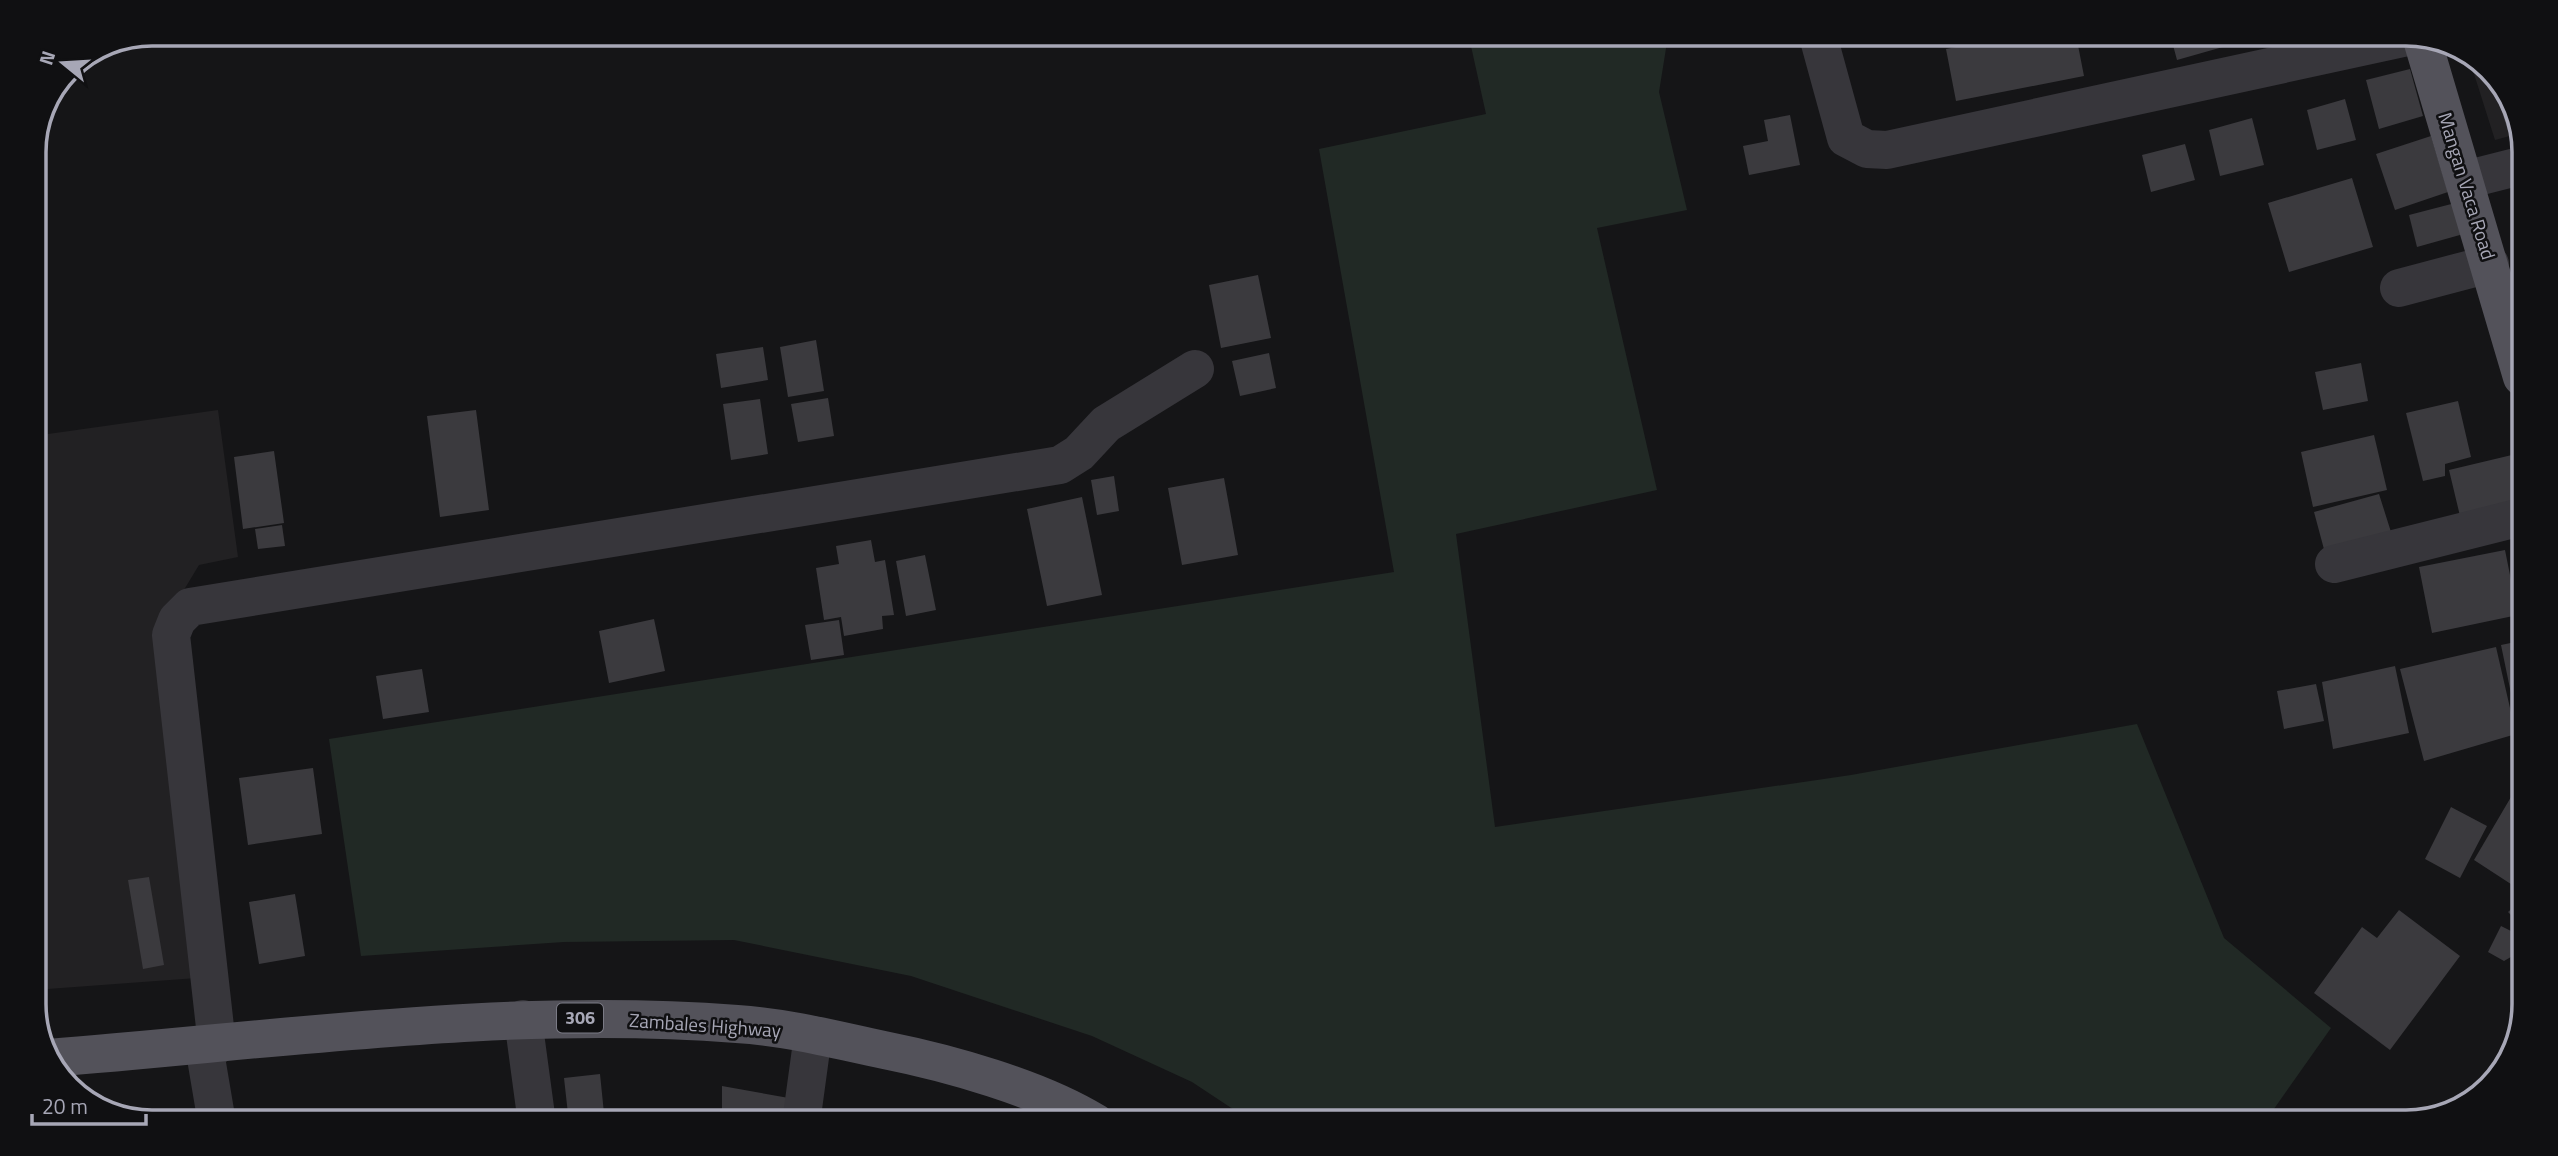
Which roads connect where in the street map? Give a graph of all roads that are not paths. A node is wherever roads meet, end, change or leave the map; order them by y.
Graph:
1 (1821, 46) edge
2 (2372, 46) edge
3 (2423, 48) edge
4 (2512, 168) edge
5 (2465, 180) junction
6 (2490, 264) junction
7 (2399, 288) dead end
8 (2512, 342) edge
9 (1195, 369) dead end
10 (2512, 519) edge
11 (2334, 564) dead end
12 (523, 1019) junction
13 (813, 1035) junction
14 (210, 1045) junction
15 (60, 1057) edge
16 (216, 1110) edge
17 (535, 1110) edge
18 (803, 1110) edge
19 (1058, 1110) edge

1 - 2 street
3 - 5 main road, Mangan Vaca Road
4 - 5 street
5 - 6 main road, Mangan Vaca Road
6 - 7 street
6 - 8 main road, Mangan Vaca Road
9 - 14 street
10 - 11 street
12 - 13 main road, Zambales Highway / 306
12 - 14 main road, Zambales Highway / 306
12 - 17 street
13 - 18 street
13 - 19 main road, Zambales Highway / 306
14 - 15 main road, Zambales Highway / 306
14 - 16 street

